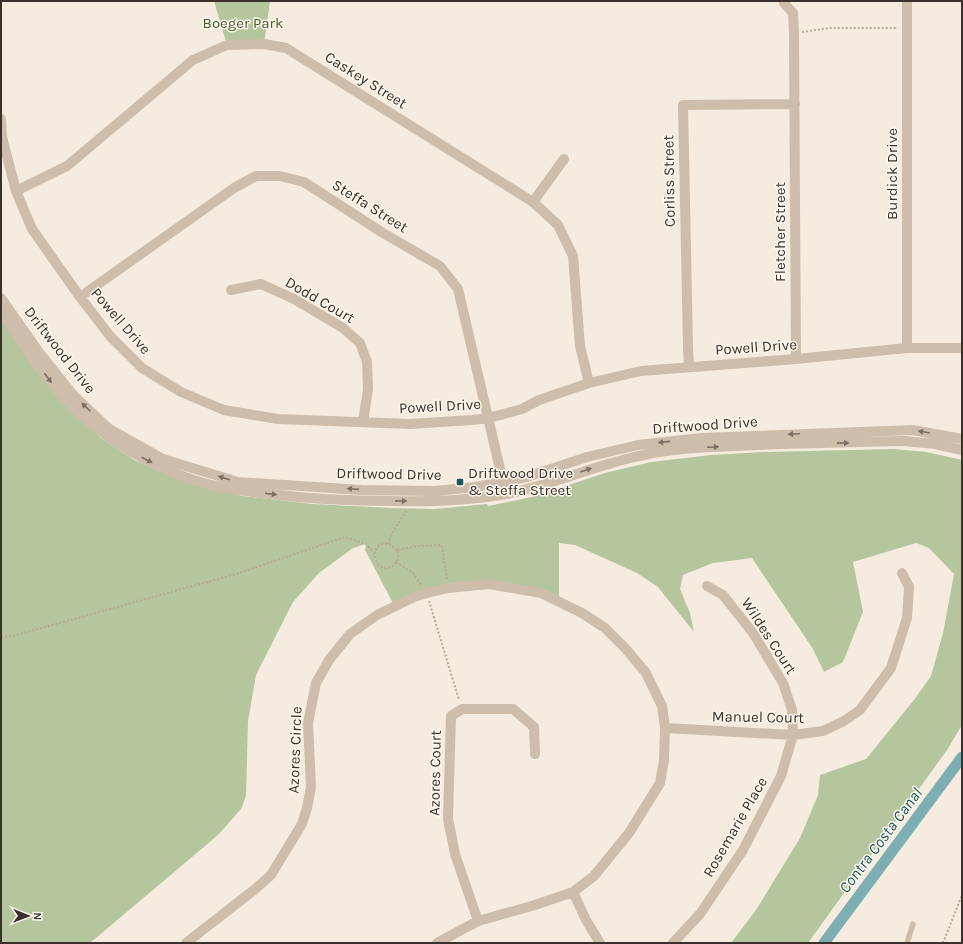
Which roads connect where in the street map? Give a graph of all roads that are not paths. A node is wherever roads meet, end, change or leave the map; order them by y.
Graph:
1 (907, 1) edge
2 (784, 3) dead end
3 (795, 104) junction
4 (1, 119) edge
5 (564, 160) dead end
6 (16, 191) junction
7 (533, 202) junction
8 (231, 290) dead end
9 (80, 297) junction
10 (1, 298) edge
11 (1, 312) edge
12 (907, 348) junction
13 (962, 348) edge
14 (796, 359) junction
15 (689, 367) junction
16 (589, 383) junction
17 (489, 418) junction
18 (363, 422) junction
19 (962, 439) edge
20 (962, 450) edge
21 (503, 481) junction
22 (508, 494) junction
23 (902, 573) dead end
24 (707, 586) dead end
25 (665, 728) junction
26 (793, 736) junction
27 (534, 754) dead end
28 (573, 892) junction
29 (478, 921) junction
30 (913, 924) dead end
31 (186, 943) edge
32 (437, 943) edge
33 (600, 943) edge
34 (673, 943) edge
35 (907, 943) edge

1 - 12 street, Burdick Drive
2 - 3 street, Fletcher Street
3 - 14 street, Fletcher Street
3 - 15 street, Corliss Street
4 - 6 street, Powell Drive
5 - 7 street
6 - 7 street, Caskey Street
6 - 9 street, Powell Drive
7 - 16 street, Caskey Street
8 - 18 street, Dodd Court
9 - 17 street, Steffa Street
9 - 18 street, Powell Drive
21 -> 10 street, Driftwood Drive
11 -> 22 street, Driftwood Drive
12 - 13 street, Powell Drive
12 - 14 street, Powell Drive
14 - 15 street, Powell Drive
15 - 16 street, Powell Drive
16 - 17 street, Powell Drive
17 - 18 street, Powell Drive
17 - 21 street, Steffa Street
19 -> 21 street, Driftwood Drive
22 -> 20 street, Driftwood Drive
21 - 22 street, Steffa Street
23 - 26 street, Manuel Court
24 - 26 street, Wildes Court
25 - 26 street, Manuel Court
25 - 28 street, Azores Circle
25 - 31 street, Azores Circle
26 - 34 street, Rosemarie Place
27 - 29 street, Azores Court
28 - 29 street, Azores Circle
28 - 33 street
29 - 32 street, Azores Circle
30 - 35 lane

